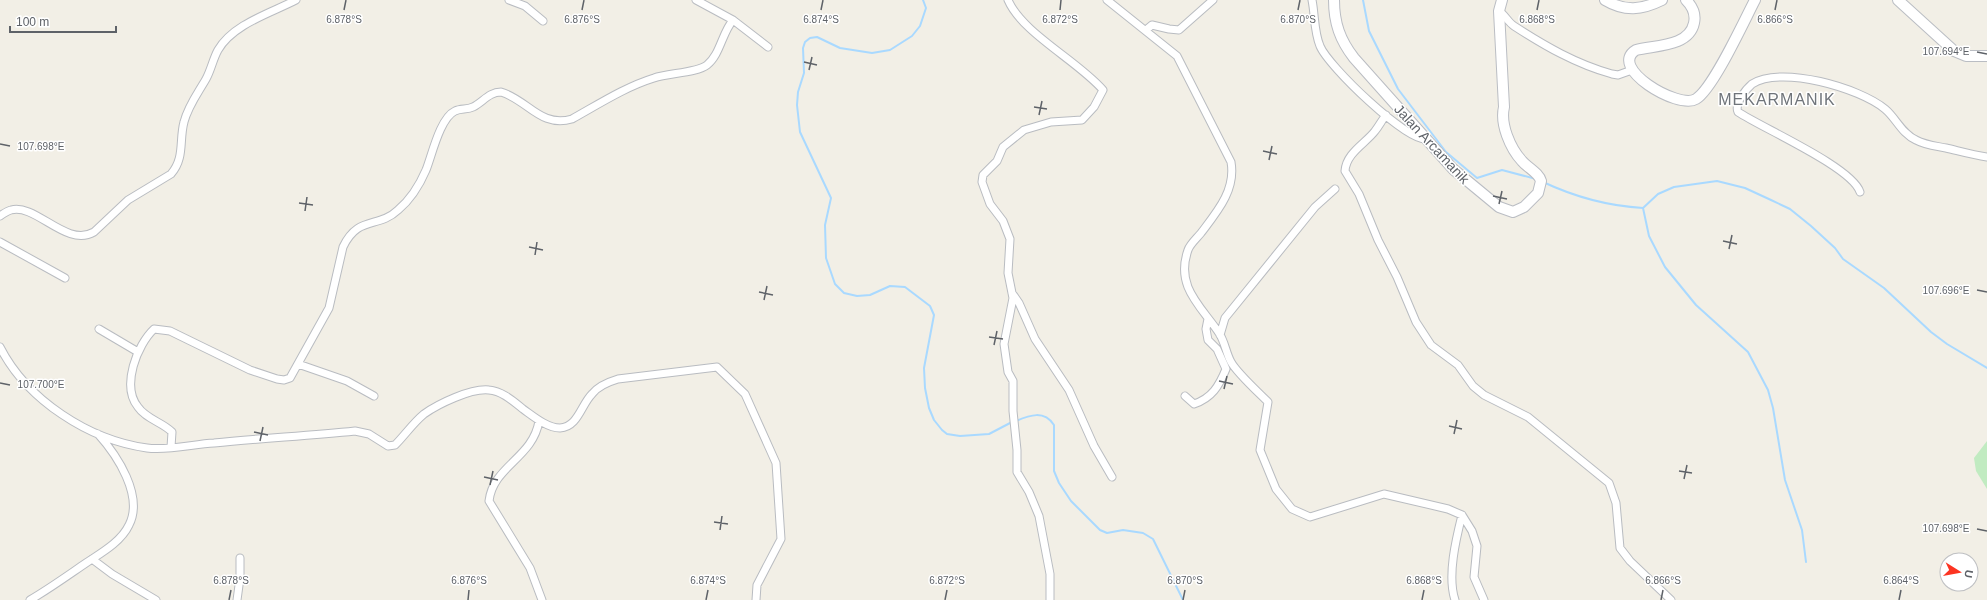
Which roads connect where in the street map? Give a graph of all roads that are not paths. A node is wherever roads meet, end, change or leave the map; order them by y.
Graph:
1 (296, 0) edge
2 (509, 0) edge
3 (696, 0) edge
4 (1008, 0) edge
5 (1107, 0) edge
6 (1213, 0) edge
7 (1312, 0) edge
8 (1334, 0) edge
9 (1502, 0) edge
10 (1605, 0) edge
11 (1662, 0) edge
12 (1686, 0) edge
13 (1755, 0) edge
14 (1898, 0) edge
15 (1499, 11) junction
16 (733, 20) junction
17 (543, 21) dead end
18 (1146, 30) junction
19 (768, 47) dead end
20 (1987, 56) edge
21 (1632, 70) junction
22 (1386, 115) junction
23 (1427, 139) junction
24 (1987, 157) edge
25 (1335, 189) dead end
26 (1860, 192) dead end
27 (0, 216) edge
28 (0, 242) edge
29 (65, 278) dead end
30 (1010, 290) junction
31 (1208, 319) junction
32 (99, 329) dead end
33 (1220, 335) junction
34 (0, 347) edge
35 (138, 352) junction
36 (298, 364) junction
37 (374, 396) dead end
38 (1185, 396) dead end
39 (539, 421) junction
40 (98, 434) junction
41 (171, 447) junction
42 (1112, 477) dead end
43 (1462, 515) junction
44 (240, 558) dead end
45 (92, 559) junction
46 (30, 600) edge
47 (156, 600) edge
48 (237, 600) edge
49 (542, 600) edge
50 (756, 600) edge
51 (1050, 600) edge
52 (1455, 600) edge
53 (1484, 600) edge
54 (1671, 600) edge

1 - 27 street
2 - 17 street
3 - 16 street
4 - 30 street
5 - 18 street
6 - 18 street
7 - 22 street
8 - 23 street, Jalan Arcamanik
9 - 15 street, Jalan Arcamanik
10 - 11 street
12 - 21 street
13 - 21 street
14 - 20 street
15 - 21 street
15 - 23 street, Jalan Arcamanik
16 - 19 street
16 - 36 street
18 - 31 street
22 - 23 street
22 - 54 street
24 - 26 street
25 - 33 street
28 - 29 street
30 - 42 street
30 - 51 street
31 - 33 street
31 - 38 street
32 - 35 street
33 - 43 street
34 - 40 street
35 - 36 street
35 - 41 street
36 - 37 street
39 - 41 street
39 - 49 street
39 - 50 street
40 - 41 street
40 - 45 street
43 - 52 street
43 - 53 street
44 - 48 street
45 - 46 street
45 - 47 street

